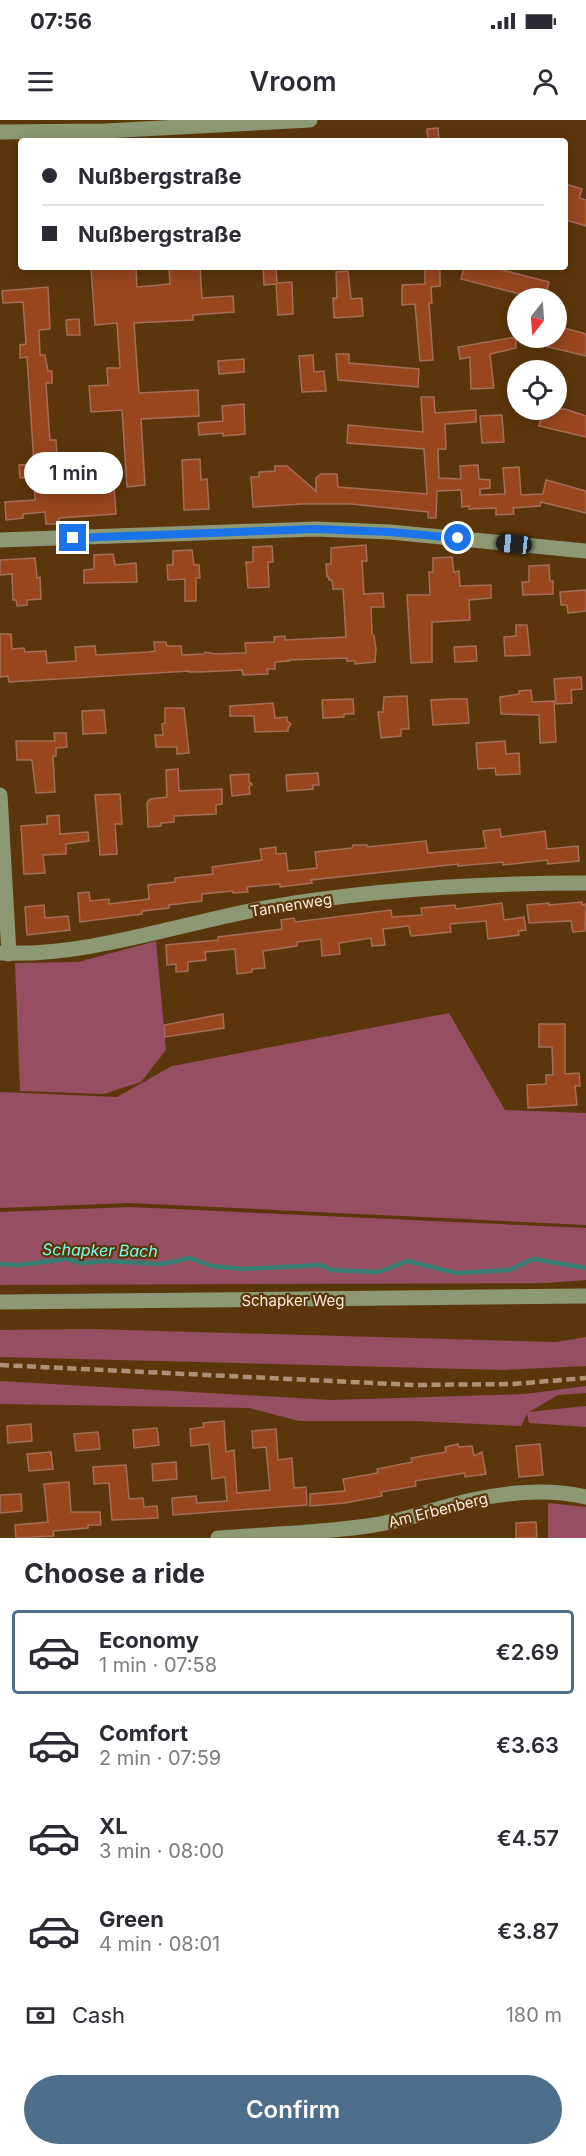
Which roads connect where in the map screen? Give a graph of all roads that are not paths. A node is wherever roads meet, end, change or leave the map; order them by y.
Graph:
1 (310, 120) edge
2 (0, 132) edge
3 (0, 540) edge
4 (586, 551) edge
5 (0, 795) edge
6 (586, 882) edge
7 (4, 954) edge
8 (586, 1296) edge
9 (0, 1302) edge
10 (586, 1497) edge
11 (218, 1538) edge

1 - 2 street
3 - 4 street
5 - 7 street
6 - 7 street, Tannenweg
8 - 9 street, Schapker Weg
10 - 11 street, Am Erbenberg

